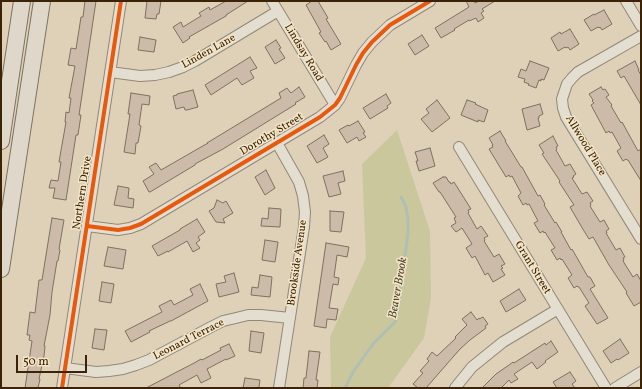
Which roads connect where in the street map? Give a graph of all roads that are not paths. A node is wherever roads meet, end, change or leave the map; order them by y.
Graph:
1 (22, 1) edge
2 (42, 1) edge
3 (121, 1) edge
4 (272, 1) edge
5 (626, 1) edge
6 (426, 2) edge
7 (278, 11) junction
8 (641, 26) edge
9 (641, 36) edge
10 (110, 72) junction
11 (335, 105) junction
12 (1, 141) edge
13 (277, 143) junction
14 (459, 148) dead end
15 (87, 226) junction
16 (641, 239) edge
17 (1, 269) edge
18 (558, 309) junction
19 (290, 318) junction
20 (65, 368) junction
21 (641, 372) edge
22 (62, 388) edge
23 (279, 388) edge
24 (455, 388) edge
25 (606, 388) edge
26 (615, 388) edge

1 - 12 highway
2 - 17 highway
3 - 10 street, Northern Drive
4 - 7 street, Lindsay Road
5 - 8 street
6 - 11 street, Dorothy Street
7 - 10 street, Linden Lane
7 - 11 street, Lindsay Road
9 - 16 street, Allwood Place
10 - 15 street, Northern Drive
11 - 13 street, Dorothy Street
13 - 15 street, Dorothy Street
13 - 19 street, Brookside Avenue
14 - 18 street, Grant Street
15 - 20 street, Northern Drive
18 - 24 street
18 - 25 street, Grant Street
19 - 20 street, Leonard Terrace
19 - 23 street, Brookside Avenue
20 - 22 street, Northern Drive
21 - 26 street

